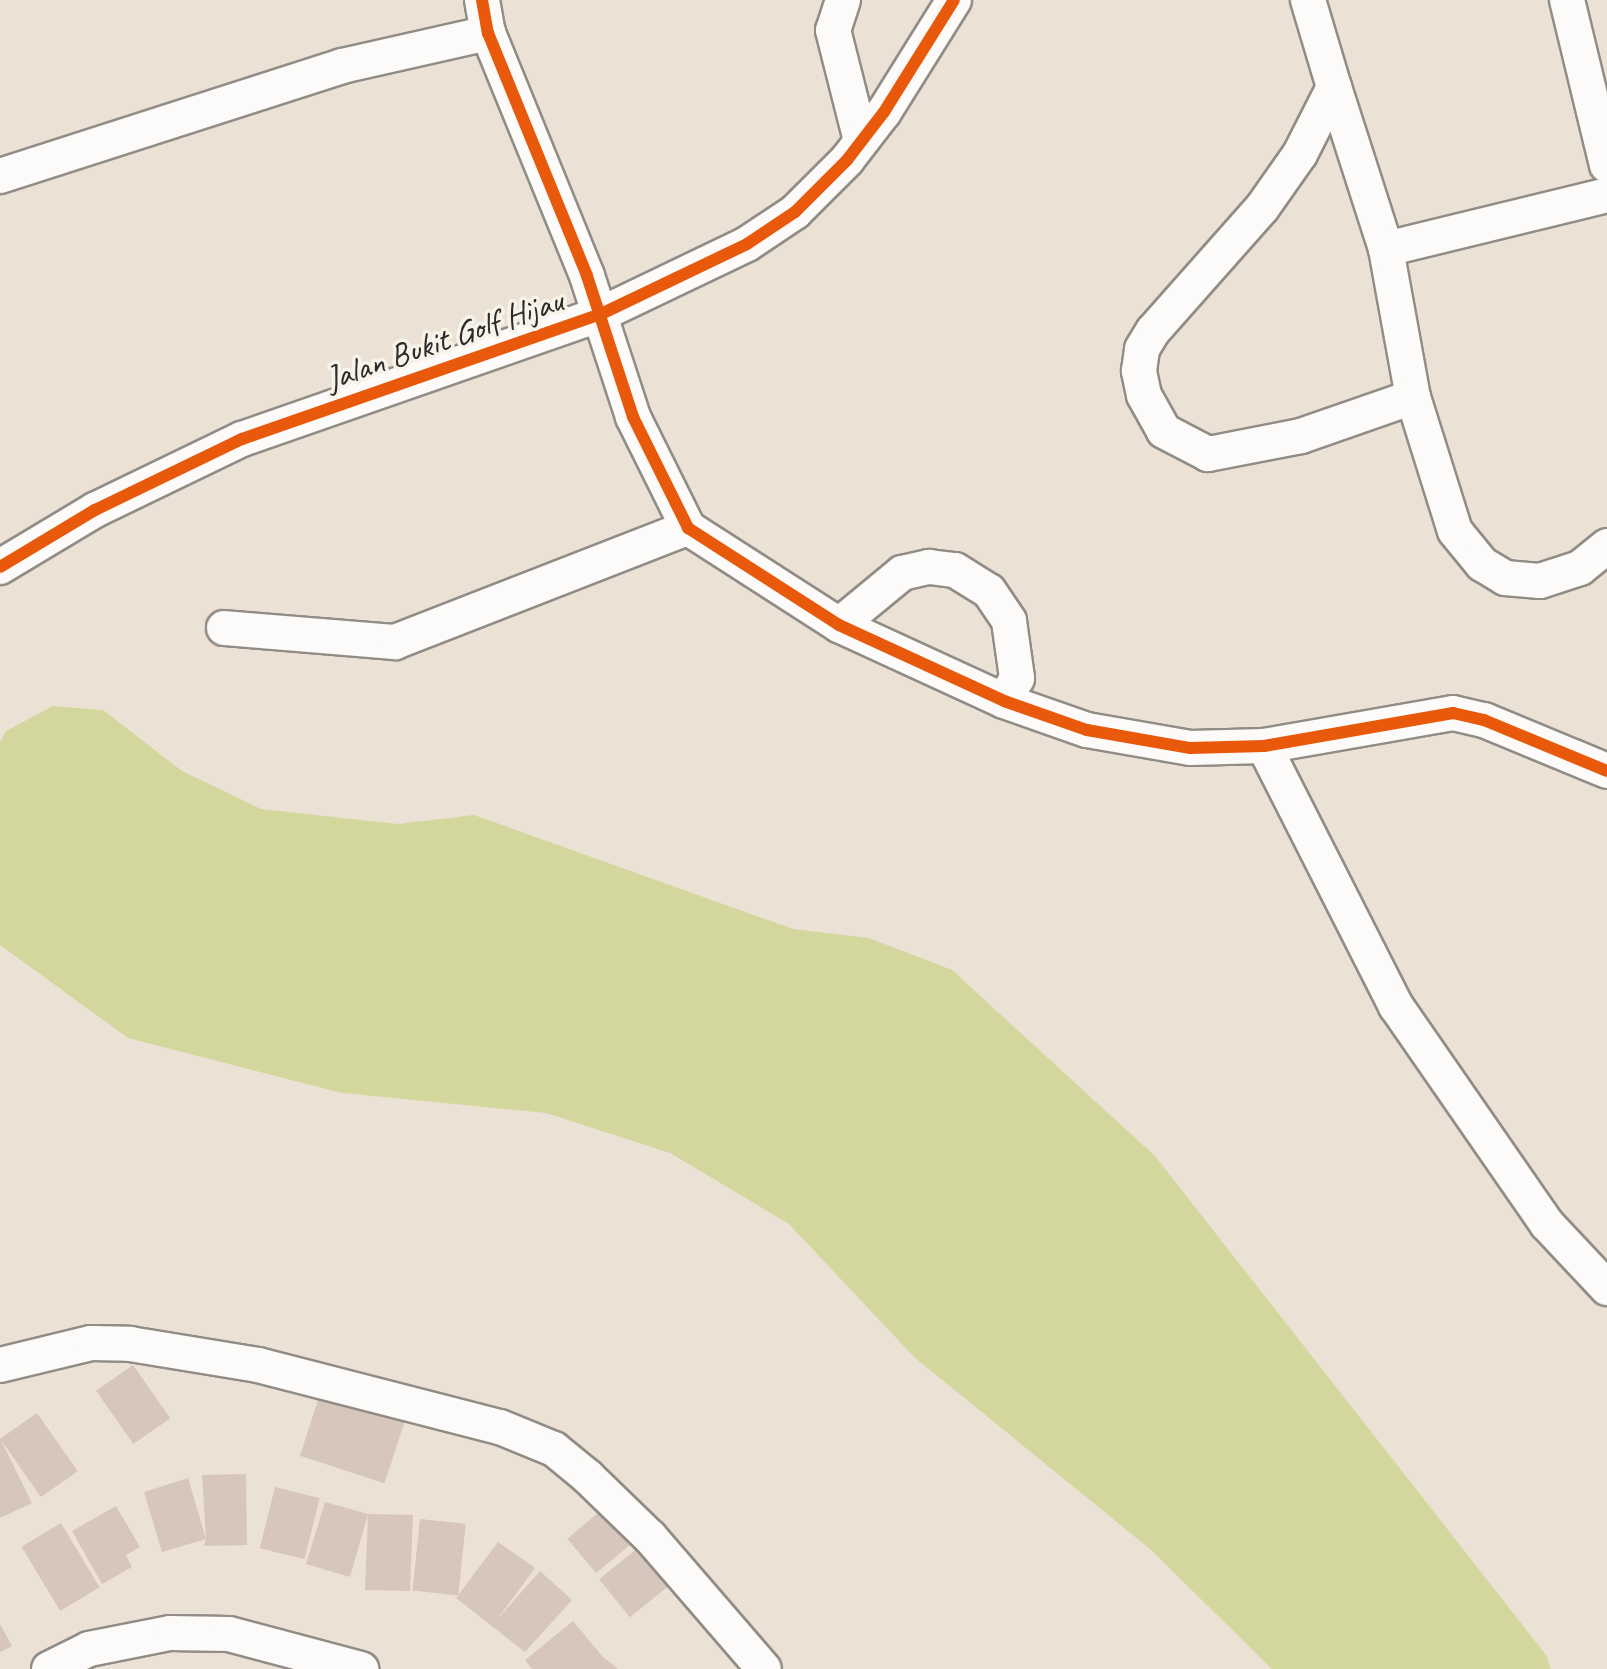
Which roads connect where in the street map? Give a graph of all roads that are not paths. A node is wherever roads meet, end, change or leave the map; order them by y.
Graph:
1 (843, 0) edge
2 (954, 0) edge
3 (1308, 0) edge
4 (1567, 0) edge
5 (485, 16) edge
6 (1334, 87) junction
7 (861, 141) junction
8 (1607, 165) edge
9 (0, 176) edge
10 (1607, 195) edge
11 (1386, 249) junction
12 (599, 315) junction
13 (1413, 397) junction
14 (688, 528) junction
15 (1607, 546) edge
16 (0, 567) edge
17 (839, 625) junction
18 (224, 628) dead end
19 (1004, 701) junction
20 (1264, 746) junction
21 (1607, 771) edge
22 (1607, 1288) edge
23 (0, 1365) edge
24 (49, 1669) edge
25 (361, 1669) edge
26 (764, 1669) edge

1 - 7 street
2 - 7 street, Jalan Bukit Golf Hijau
3 - 6 street
4 - 8 street
5 - 9 street
5 - 12 street
6 - 11 street
6 - 13 street
7 - 12 street, Jalan Bukit Golf Hijau
10 - 11 street
11 - 13 street
12 - 14 street
12 - 16 street, Jalan Bukit Golf Hijau
13 - 15 street
14 - 17 street
14 - 18 street
17 - 19 street
17 - 19 street
19 - 20 street
20 - 21 street
20 - 22 street
23 - 26 street
24 - 25 street

